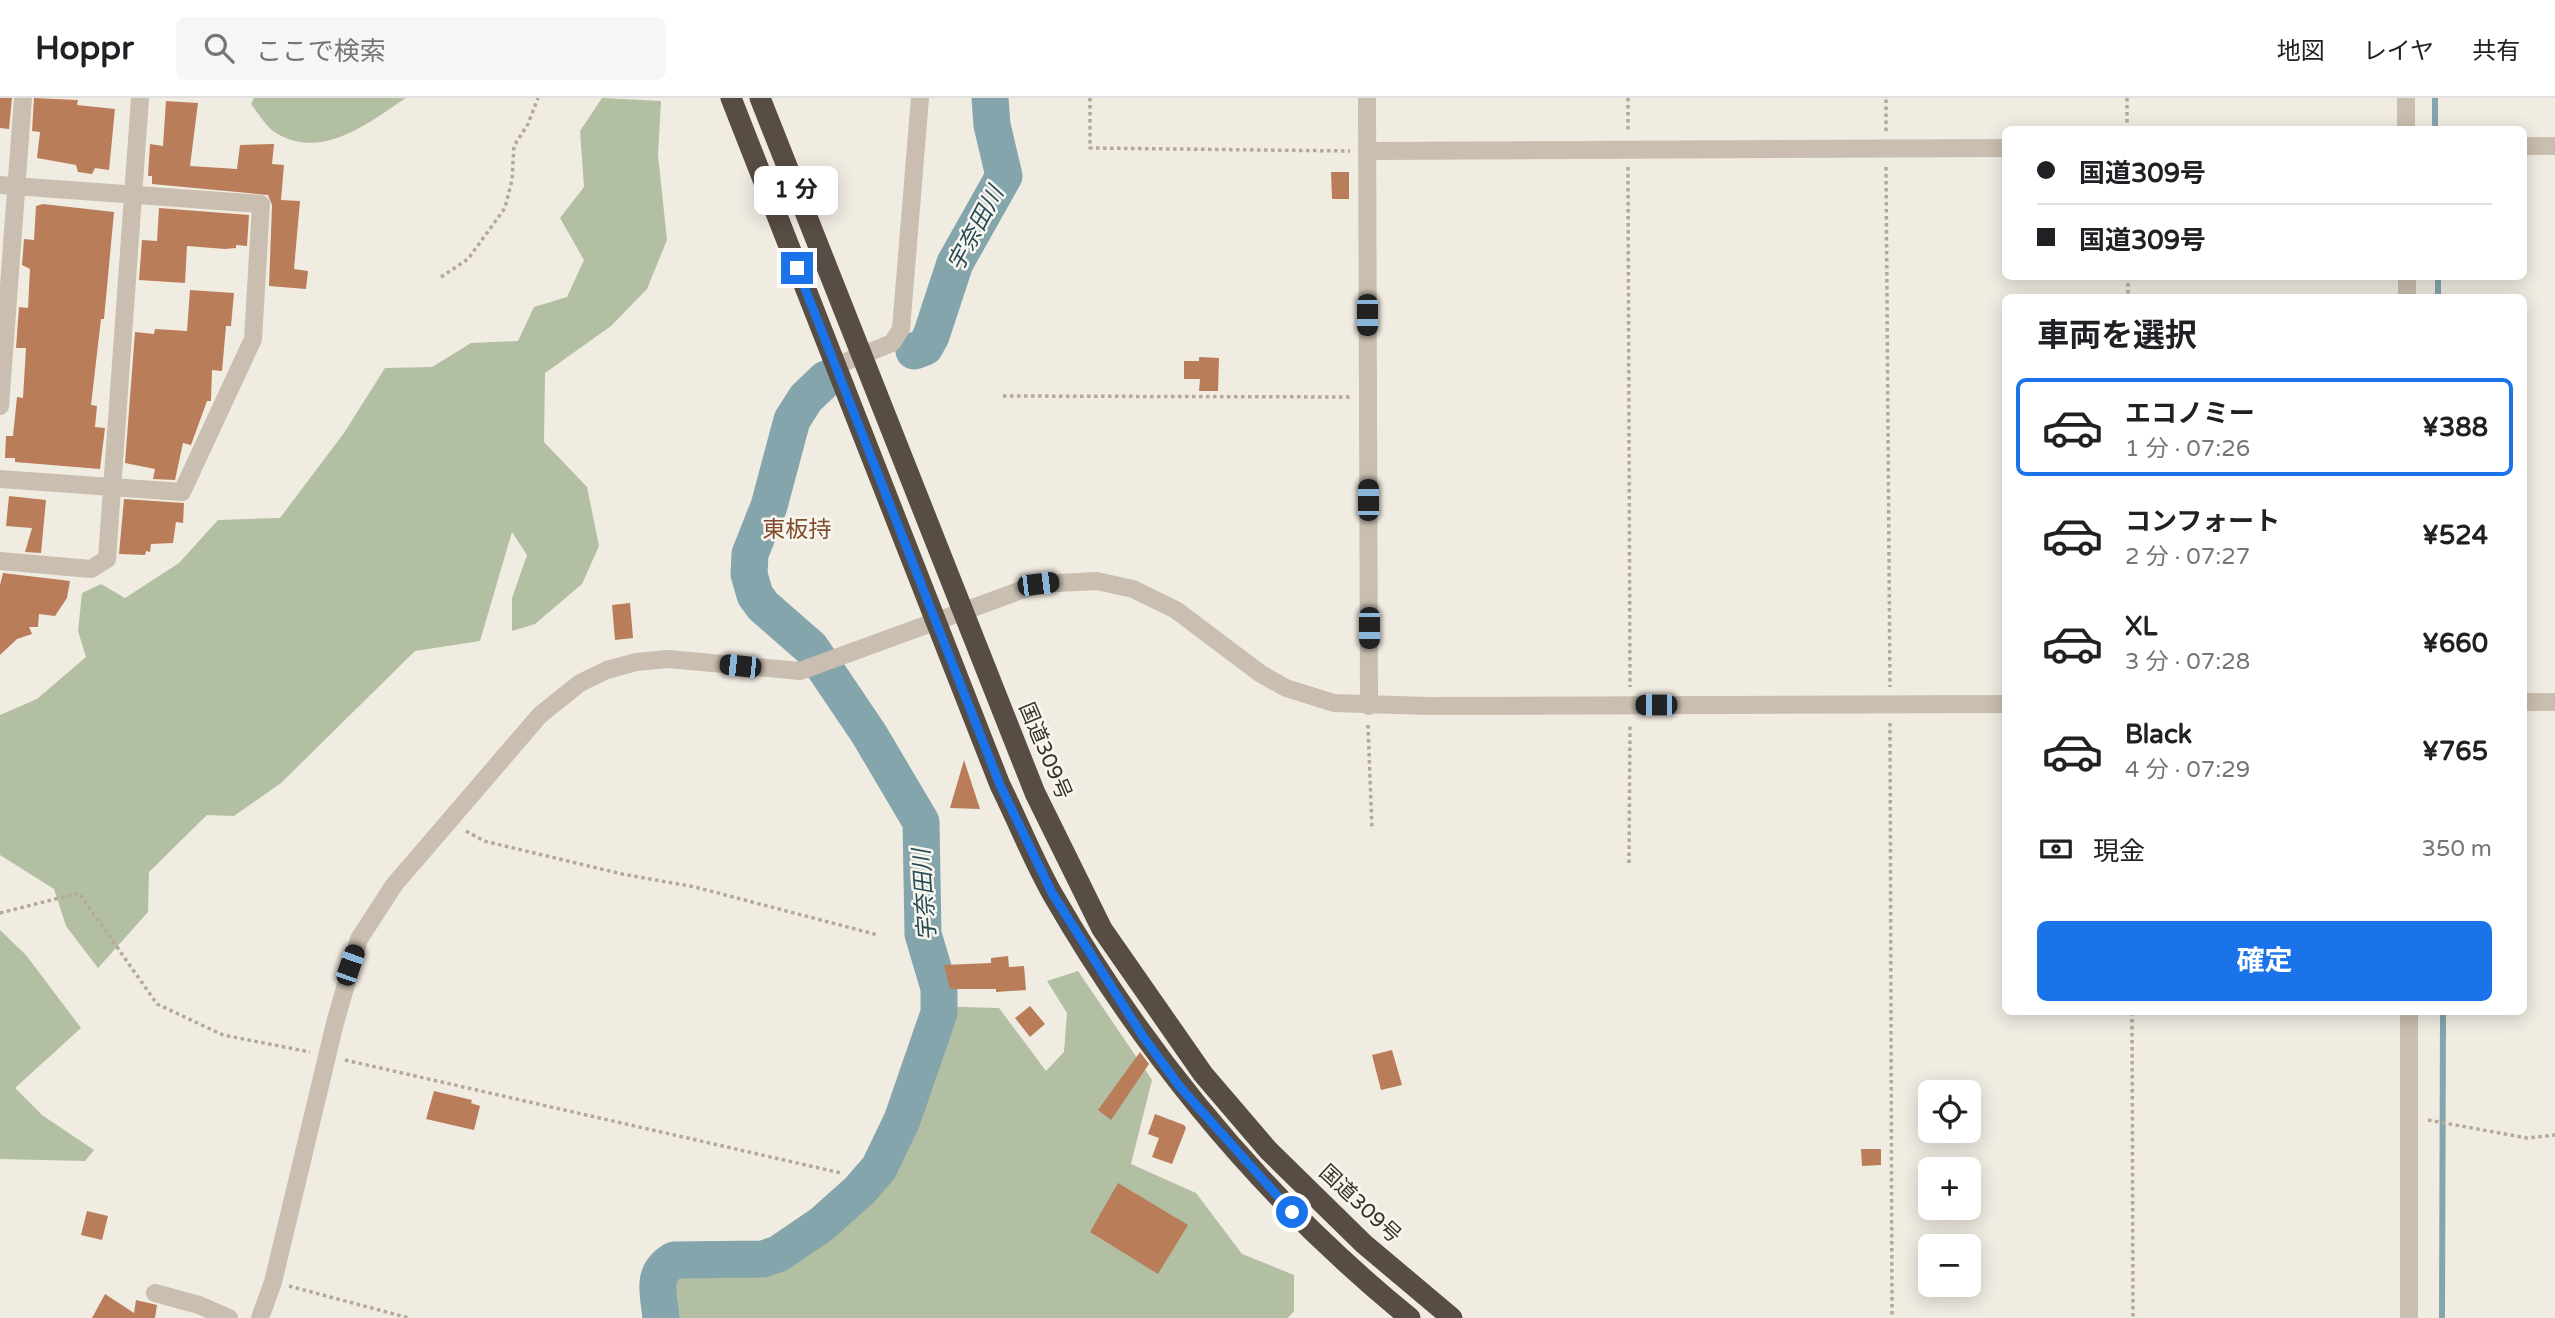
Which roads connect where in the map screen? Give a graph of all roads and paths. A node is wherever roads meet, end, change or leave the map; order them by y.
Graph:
1 (23, 98) edge
2 (140, 98) edge
3 (538, 98) edge
4 (732, 98) edge
5 (760, 98) edge
6 (920, 98) edge
7 (1090, 98) edge
8 (1367, 98) edge
9 (1628, 98) edge
10 (1886, 98) edge
11 (2127, 98) edge
12 (2406, 98) edge
13 (2127, 126) edge
14 (2406, 126) edge
15 (2527, 146) edge
16 (2555, 146) edge
17 (2002, 148) edge
18 (1886, 149) junction
19 (1628, 150) junction
20 (1367, 151) junction
21 (8, 186) edge
22 (134, 195) junction
23 (441, 277) dead end
24 (861, 356) junction
25 (835, 366) junction
26 (1003, 396) dead end
27 (1368, 397) junction
28 (0, 406) edge
29 (0, 479) edge
30 (111, 486) junction
31 (0, 561) edge
32 (961, 611) junction
33 (935, 621) junction
34 (2527, 702) edge
35 (2555, 702) edge
36 (2002, 704) edge
37 (1890, 705) junction
38 (1369, 706) junction
39 (1630, 706) junction
40 (449, 821) junction
41 (1372, 830) dead end
42 (1629, 863) dead end
43 (0, 913) edge
44 (878, 935) dead end
45 (2132, 1015) edge
46 (2409, 1015) edge
47 (327, 1056) junction
48 (2409, 1117) junction
49 (2555, 1135) edge
50 (841, 1173) dead end
51 (273, 1282) junction
52 (155, 1293) dead end
53 (229, 1318) edge
54 (260, 1318) edge
55 (408, 1318) edge
56 (1410, 1318) edge
57 (1452, 1318) edge
58 (1892, 1318) edge
59 (2133, 1318) edge
60 (2409, 1318) edge

1 - 21 street
2 - 22 street
3 - 23 path
4 - 25 highway
5 - 24 highway, 国道309号
6 - 24 street
7 - 20 path
8 - 20 street
9 - 19 path
10 - 18 path
11 - 13 path
12 - 14 street
15 - 16 street
17 - 18 street
18 - 19 street
18 - 37 path
19 - 20 street
19 - 39 path
20 - 27 street
21 - 22 street
21 - 28 street
22 - 30 street
22 - 30 street
24 - 25 street
24 - 32 highway, 国道309号
25 - 33 highway
26 - 27 path
27 - 38 street
29 - 30 street
30 - 31 street
32 - 33 street
32 - 38 street
32 - 57 highway, 国道309号
33 - 40 street
33 - 56 highway
34 - 35 street
36 - 37 street
37 - 39 street
37 - 58 path
38 - 39 street
38 - 41 path
39 - 42 path
40 - 44 path
40 - 47 street
43 - 47 path
45 - 59 path
46 - 48 street
47 - 50 path
47 - 51 street
48 - 49 path
48 - 60 street
51 - 54 street
51 - 55 path
52 - 53 street

